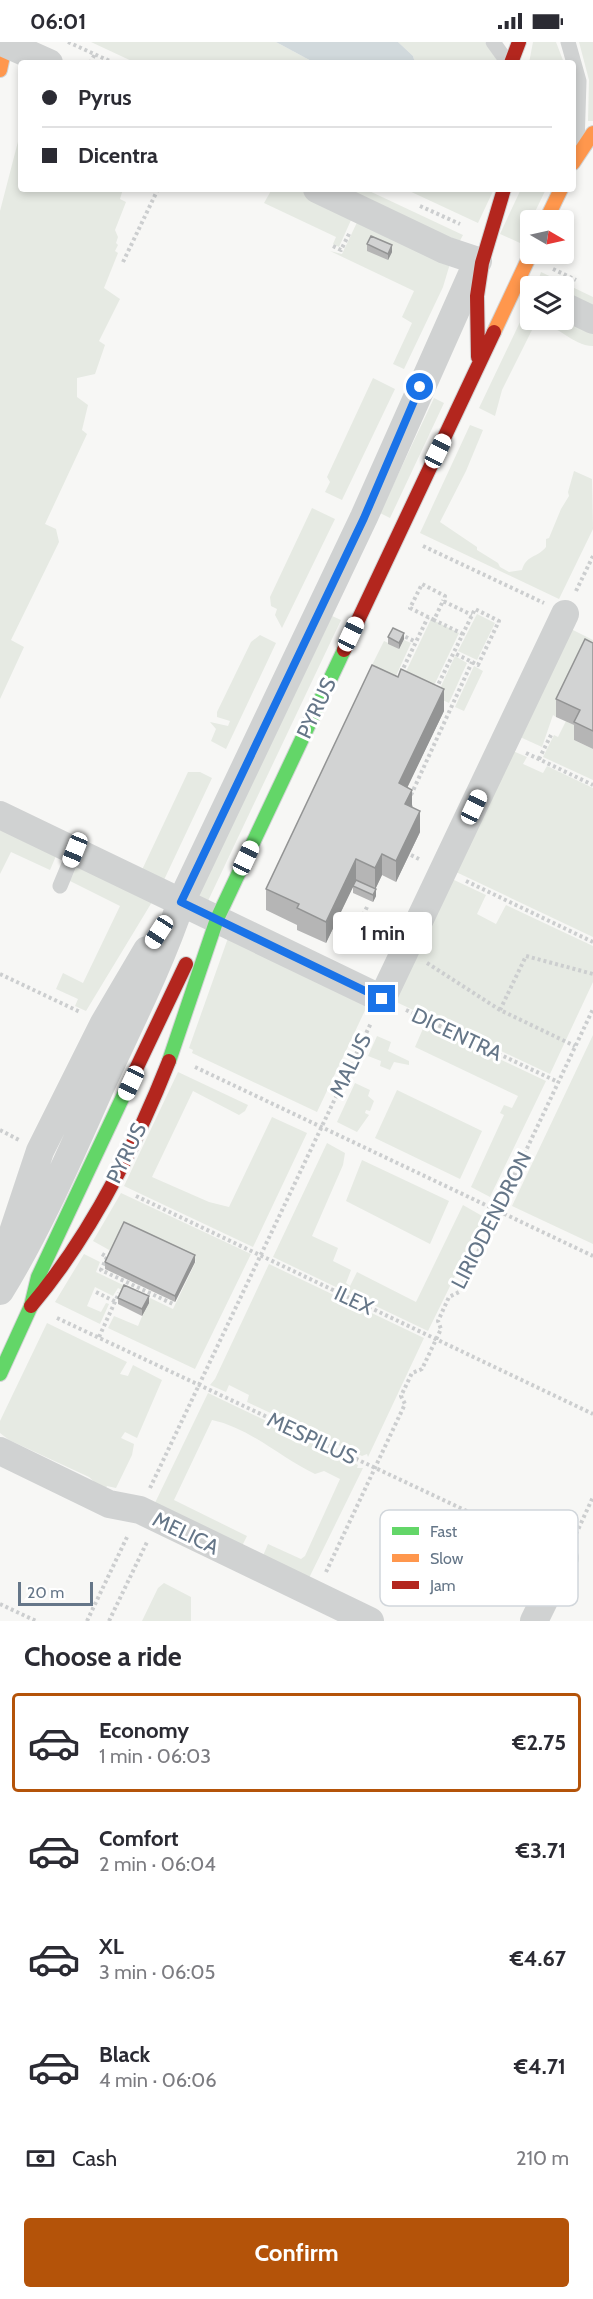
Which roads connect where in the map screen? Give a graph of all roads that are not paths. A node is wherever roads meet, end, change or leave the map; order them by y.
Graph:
1 (4, 42) edge
2 (493, 42) edge
3 (519, 42) edge
4 (568, 42) edge
5 (43, 60) edge
6 (507, 60) edge
7 (510, 60) edge
8 (573, 60) edge
9 (0, 70) edge
10 (576, 70) edge
11 (576, 128) edge
12 (593, 133) edge
13 (576, 157) edge
14 (323, 192) edge
15 (503, 192) edge
16 (560, 192) edge
17 (551, 210) edge
18 (483, 249) junction
19 (527, 270) edge
20 (574, 311) edge
21 (478, 319) junction
22 (593, 320) edge
23 (438, 348) junction
24 (478, 366) junction
25 (565, 614) road end
26 (0, 815) edge
27 (75, 850) junction
28 (60, 886) dead end
29 (181, 902) junction
30 (217, 919) junction
31 (0, 1290) edge
32 (31, 1306) junction
33 (0, 1374) edge
34 (0, 1452) edge
35 (541, 1606) edge
36 (370, 1621) edge
37 (534, 1621) edge

1 - 5 street, bridge
1 - 9 main road
2 - 6 lane
3 - 7 main road
4 - 8 lane
10 - 11 lane
12 - 13 main road
14 - 18 street
15 - 18 main road
16 - 17 main road
18 - 21 main road, PYRUS
18 - 23 street, PYRUS
19 - 21 street
19 - 24 main road, PYRUS
20 - 22 street
21 - 23 street
21 - 24 main road, PYRUS
23 - 29 street, PYRUS
24 - 30 main road, PYRUS
25 - 30 street
26 - 27 street
27 - 28 lane
27 - 29 street
29 - 30 street
29 - 31 street, PYRUS
30 - 32 main road, PYRUS
30 - 32 main road, PYRUS
31 - 32 lane
32 - 33 main road, PYRUS
34 - 36 street, MELICA
35 - 37 street

